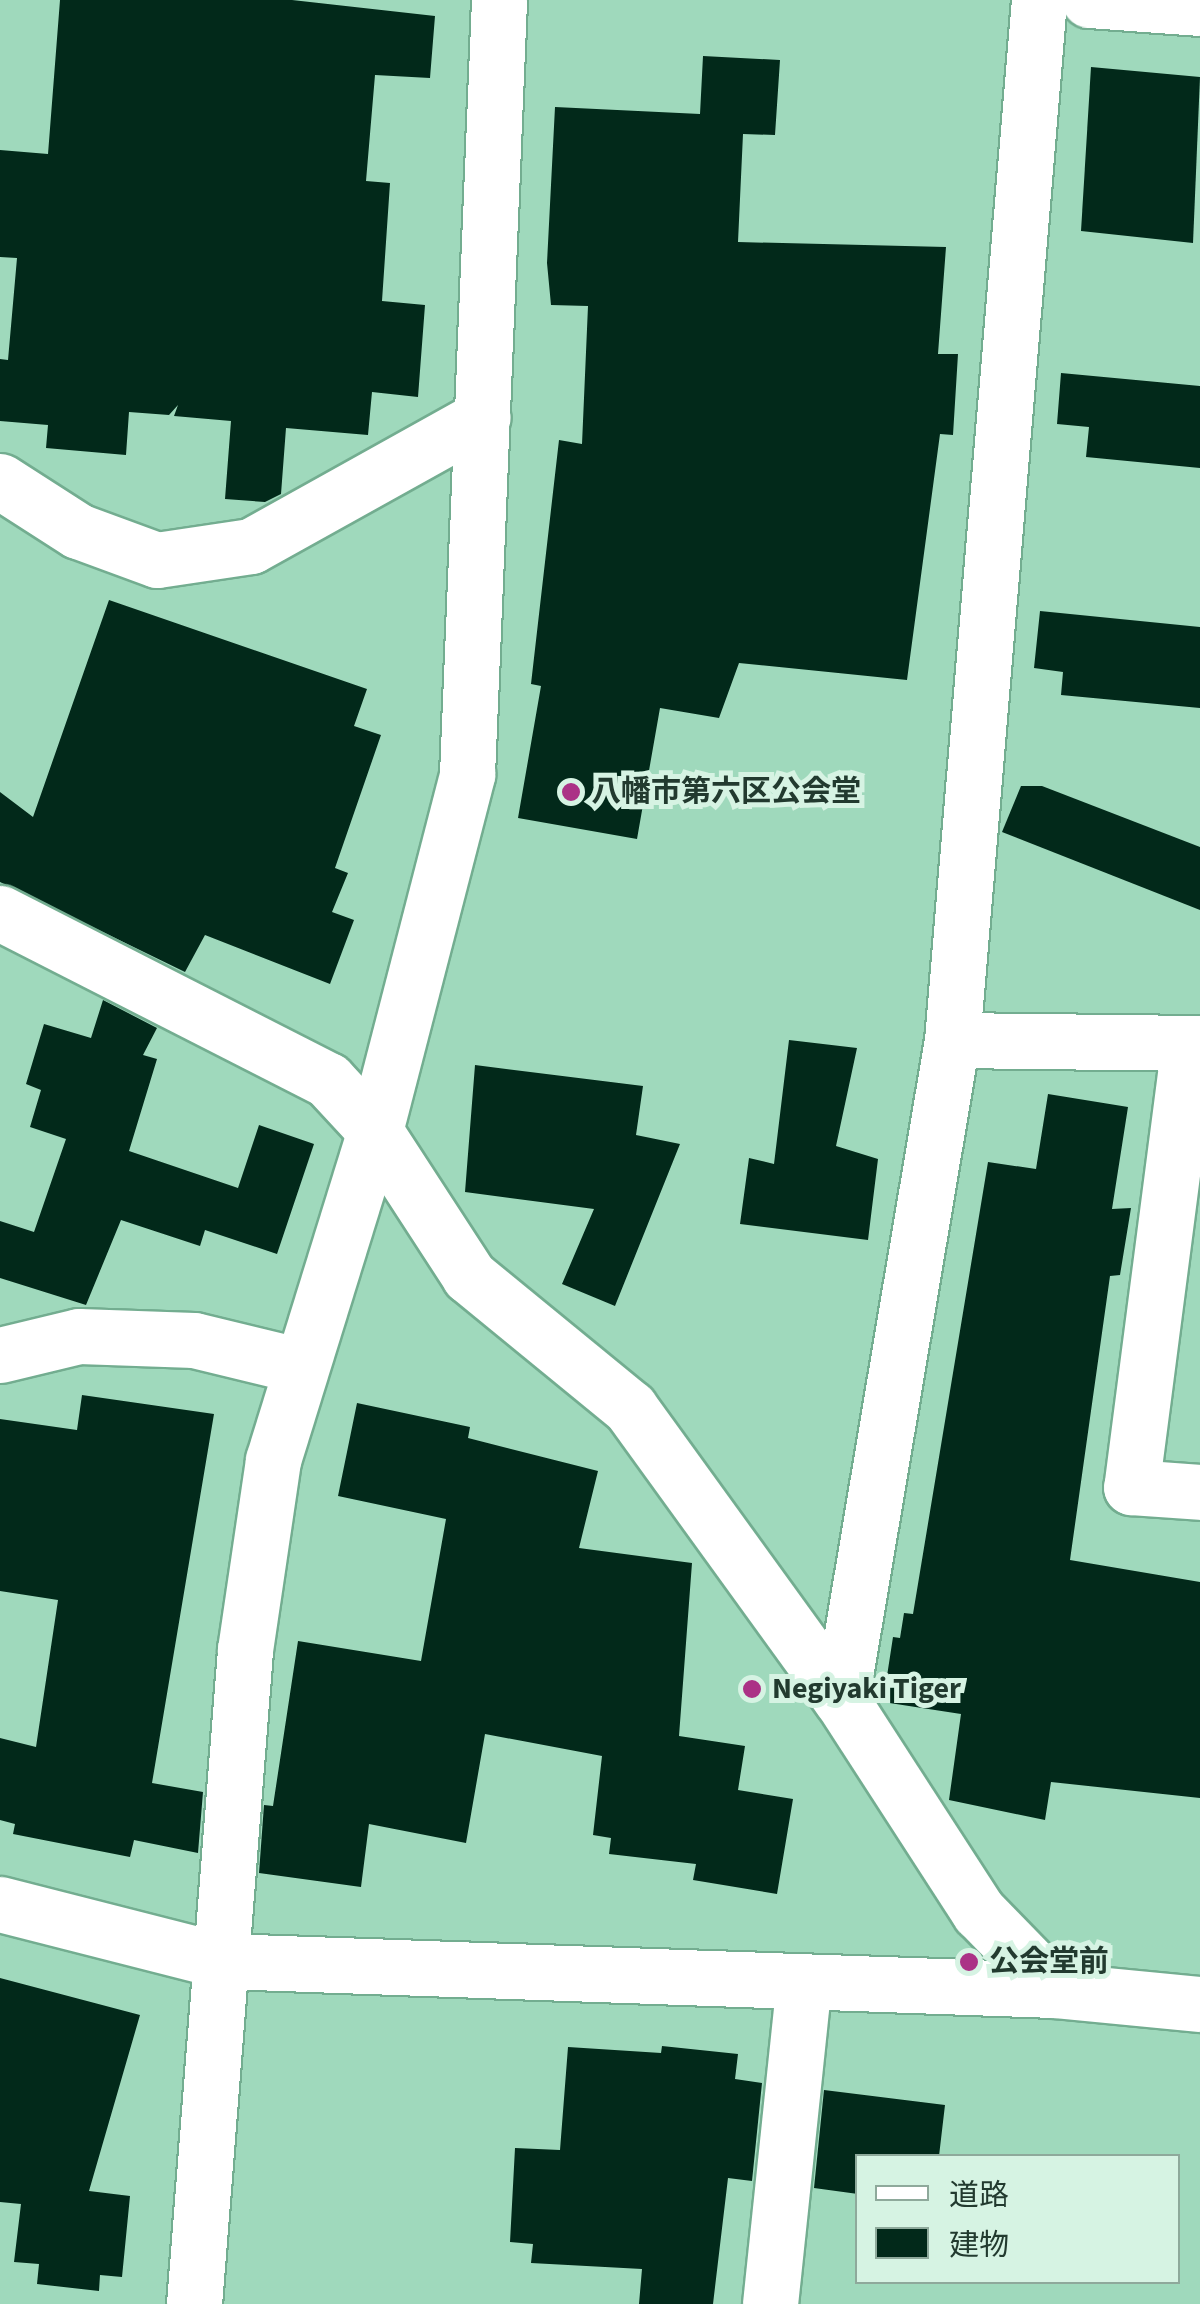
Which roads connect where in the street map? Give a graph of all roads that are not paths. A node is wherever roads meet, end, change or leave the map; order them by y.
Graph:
1 (499, 0) edge
2 (1039, 0) edge
3 (1090, 0) edge
4 (1200, 8) edge
5 (483, 418) junction
6 (0, 481) edge
7 (0, 914) edge
8 (952, 1040) junction
9 (1194, 1043) edge
10 (375, 1131) junction
11 (1176, 1331) edge
12 (0, 1356) edge
13 (298, 1365) junction
14 (1200, 1492) edge
15 (841, 1699) junction
16 (0, 1904) edge
17 (224, 1961) junction
18 (804, 1982) junction
19 (1055, 1990) junction
20 (1200, 2004) edge
21 (194, 2304) edge
22 (770, 2304) edge

1 - 5 street
2 - 8 street
3 - 4 street
5 - 6 street
5 - 10 street
7 - 10 street
8 - 9 street
8 - 15 street
9 - 11 street
10 - 13 street
10 - 15 street
11 - 14 street
12 - 13 street
13 - 17 street
15 - 19 street
16 - 17 street
17 - 18 street
17 - 21 street
18 - 19 street
18 - 22 street
19 - 20 street

